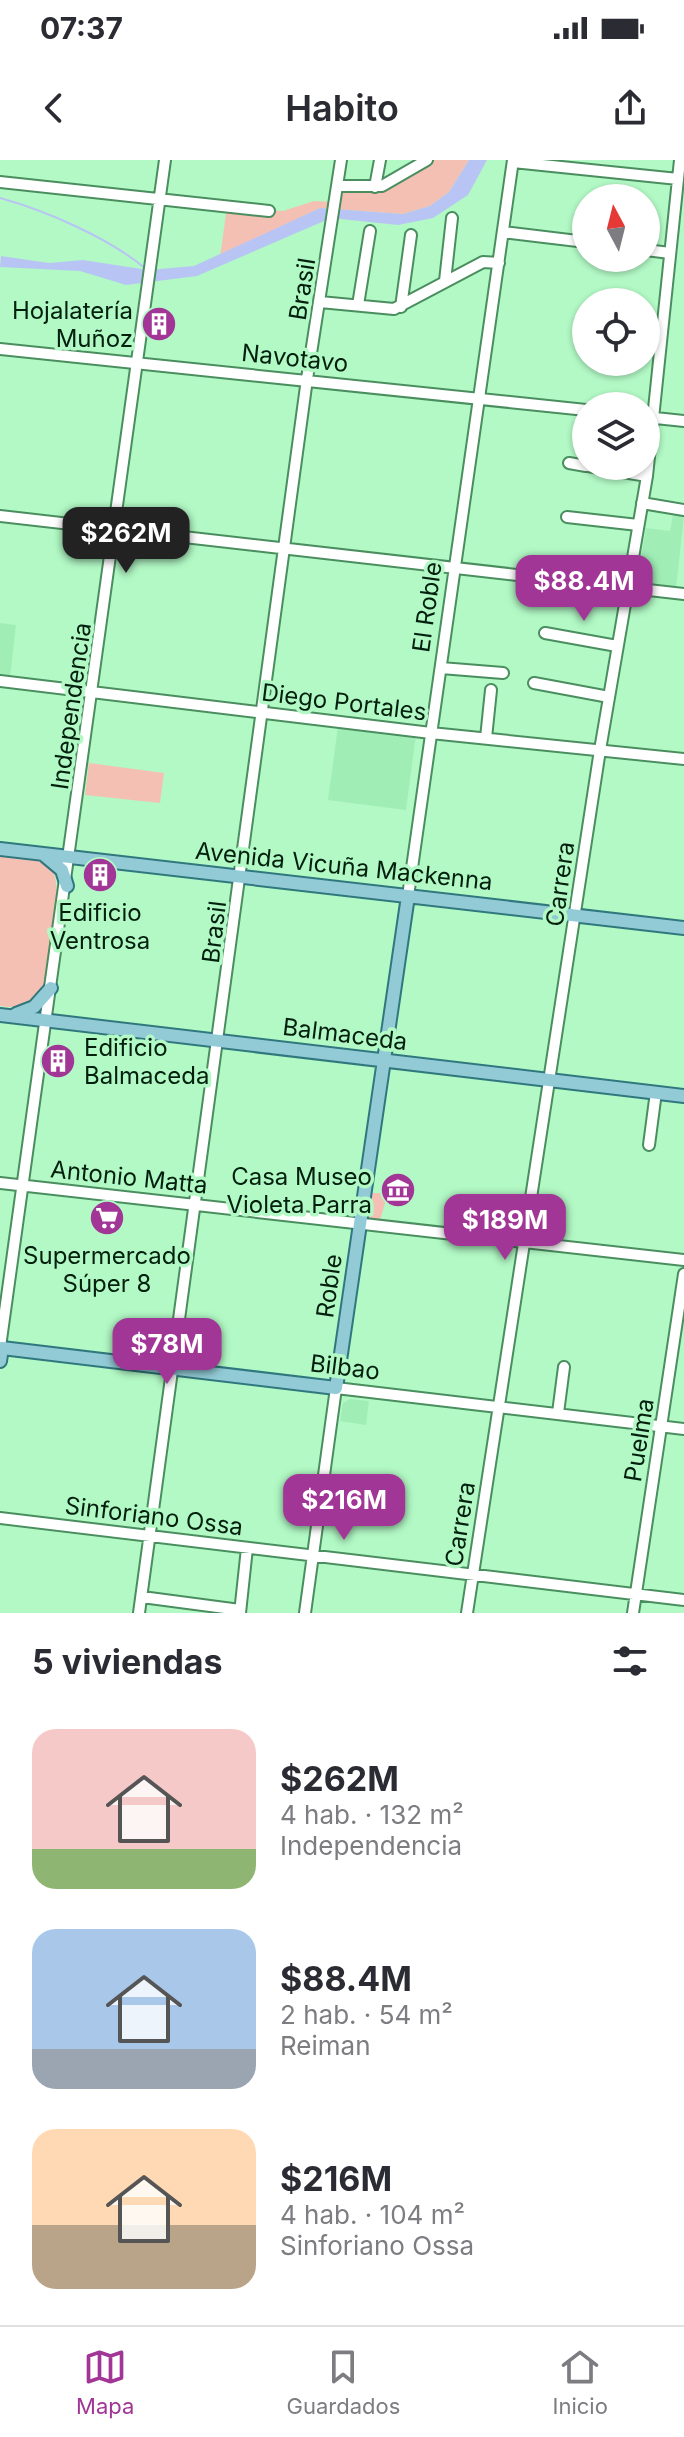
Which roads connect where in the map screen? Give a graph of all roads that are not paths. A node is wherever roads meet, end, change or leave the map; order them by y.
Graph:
1 (165, 160) edge
2 (341, 160) edge
3 (380, 160) edge
4 (680, 160) edge
5 (423, 161) edge
6 (513, 161) edge
7 (678, 176) junction
8 (0, 182) edge
9 (338, 186) junction
10 (375, 187) junction
11 (159, 199) junction
12 (269, 211) dead end
13 (452, 218) dead end
14 (370, 231) dead end
15 (503, 232) junction
16 (411, 235) dead end
17 (572, 240) edge
18 (660, 252) edge
19 (670, 253) junction
20 (499, 263) junction
21 (445, 281) junction
22 (320, 302) junction
23 (358, 305) junction
24 (401, 307) junction
25 (0, 349) edge
26 (138, 362) junction
27 (307, 379) junction
28 (652, 392) edge
29 (480, 398) junction
30 (572, 408) edge
31 (660, 418) edge
32 (684, 421) edge
33 (569, 463) dead end
34 (572, 464) edge
35 (646, 480) edge
36 (642, 503) junction
37 (684, 510) edge
38 (0, 516) edge
39 (567, 517) dead end
40 (638, 525) junction
41 (115, 528) junction
42 (284, 547) junction
43 (455, 567) junction
44 (627, 587) junction
45 (684, 594) edge
46 (545, 633) dead end
47 (617, 646) junction
48 (441, 668) junction
49 (503, 673) dead end
50 (0, 681) edge
51 (534, 683) dead end
52 (491, 690) dead end
53 (93, 692) junction
54 (609, 697) junction
55 (265, 712) junction
56 (431, 733) junction
57 (486, 738) junction
58 (600, 750) junction
59 (684, 756) edge
60 (0, 849) edge
61 (36, 853) junction
62 (71, 857) junction
63 (240, 877) junction
64 (67, 886) junction
65 (408, 896) junction
66 (576, 915) junction
67 (684, 928) edge
68 (51, 988) junction
69 (4, 1015) edge
70 (47, 1020) junction
71 (218, 1040) junction
72 (385, 1061) junction
73 (551, 1081) junction
74 (656, 1092) junction
75 (684, 1096) edge
76 (649, 1145) dead end
77 (0, 1183) edge
78 (24, 1187) junction
79 (195, 1204) junction
80 (360, 1222) junction
81 (526, 1243) junction
82 (684, 1260) edge
83 (684, 1274) edge
84 (1, 1352) edge
85 (564, 1367) dead end
86 (172, 1368) junction
87 (336, 1388) junction
88 (499, 1406) junction
89 (558, 1413) junction
90 (662, 1426) junction
91 (684, 1429) edge
92 (0, 1518) edge
93 (149, 1535) junction
94 (247, 1548) junction
95 (314, 1555) junction
96 (473, 1574) junction
97 (636, 1594) junction
98 (142, 1597) junction
99 (684, 1600) edge
100 (195, 1608) edge
101 (240, 1612) edge
102 (139, 1613) edge
103 (305, 1613) edge
104 (467, 1613) edge
105 (633, 1613) edge

1 - 11 street, Independencia
2 - 9 street, Brasil
3 - 10 street
4 - 7 street, Carrera
5 - 10 street
6 - 7 street
6 - 15 street, El Roble
7 - 19 street, Carrera
8 - 11 street
9 - 10 street
9 - 22 street, Brasil
11 - 12 street
11 - 26 street, Independencia
13 - 21 street
14 - 23 street
15 - 17 street
15 - 20 street, El Roble
16 - 24 street
18 - 19 street
19 - 28 street, Carrera
20 - 21 street
20 - 29 street, El Roble
21 - 24 street
22 - 23 street
22 - 27 street, Brasil
23 - 24 street
25 - 26 street, Navotavo
26 - 27 street, Navotavo
26 - 41 street, Independencia
27 - 29 street, Navotavo
27 - 42 street, Brasil
29 - 30 street, Navotavo
29 - 43 street, El Roble
31 - 32 street
33 - 34 street
35 - 36 street, Carrera
36 - 37 street
36 - 40 street, Carrera
38 - 41 street
39 - 40 street
40 - 44 street, Carrera
41 - 42 street
41 - 53 street, Independencia
42 - 43 street
42 - 55 street, Brasil
43 - 44 street
43 - 48 street, El Roble
44 - 45 street
44 - 47 street, Carrera
46 - 47 street
47 - 54 street, Carrera
48 - 49 street
48 - 56 street, El Roble
50 - 53 street, Diego Portales
51 - 54 street
52 - 57 street
53 - 55 street, Diego Portales
53 - 62 street, Independencia
54 - 58 street, Carrera
55 - 56 street, Diego Portales
55 - 63 street, Brasil
56 - 57 street, Diego Portales
56 - 65 street, El Roble
57 - 58 street, Diego Portales
58 - 59 street, Diego Portales
58 - 66 street, Carrera
60 - 61 main road, Avenida Vicuña Mackenna
61 - 62 main road, Avenida Vicuña Mackenna
61 - 64 main road
62 - 63 main road, Avenida Vicuña Mackenna
62 - 64 street, Independencia
63 - 65 main road, Avenida Vicuña Mackenna
63 - 71 street, Brasil
64 - 68 street, Independencia
65 - 66 main road, Avenida Vicuña Mackenna
65 - 72 main road, El Roble
66 - 67 main road, Avenida Vicuña Mackenna
66 - 73 street, Carrera
68 - 69 main road
68 - 70 street, Independencia
69 - 70 main road, Balmaceda
70 - 71 main road, Balmaceda
70 - 78 street, Independencia
71 - 72 main road, Balmaceda
71 - 79 street, Brasil
72 - 73 main road, Balmaceda
72 - 80 main road, Roble
73 - 74 main road, Balmaceda
73 - 81 street, Carrera
74 - 75 main road, Balmaceda
74 - 76 street
77 - 78 street, Antonio Matta
78 - 79 street, Antonio Matta
78 - 84 street, Independencia
79 - 80 street, Antonio Matta
79 - 86 street, Brasil
80 - 81 street, Antonio Matta
80 - 87 main road, Roble
81 - 82 street, Antonio Matta
81 - 88 street, Carrera
83 - 90 street, Puelma
84 - 86 main road, Bilbao
85 - 89 street
86 - 87 main road, Bilbao
86 - 93 street, Brasil
87 - 88 street, Bilbao
87 - 95 street, Roble
88 - 89 street, Bilbao
88 - 96 street, Carrera
89 - 90 street, Bilbao
90 - 91 street, Bilbao
90 - 97 street, Puelma
92 - 93 street, Sinforiano Ossa
93 - 94 street, Sinforiano Ossa
93 - 98 street, Brasil
94 - 95 street, Sinforiano Ossa
94 - 101 street
95 - 96 street, Sinforiano Ossa
95 - 103 street, Roble
96 - 97 street, Sinforiano Ossa
96 - 104 street, Carrera
97 - 99 street, Sinforiano Ossa
97 - 105 street, Puelma
98 - 100 street
98 - 102 street, Brasil
100 - 101 street

